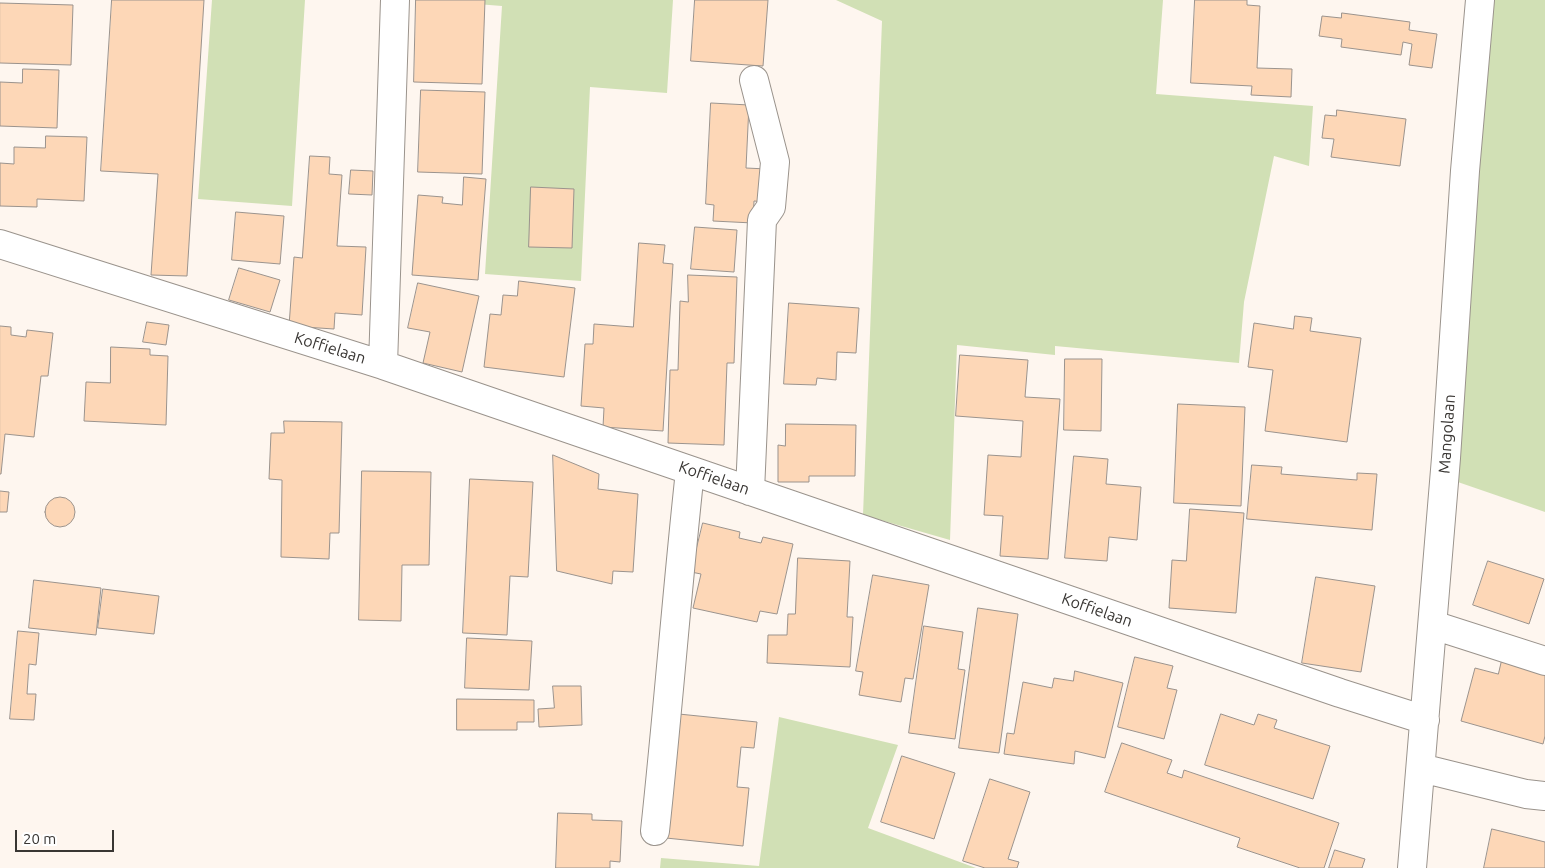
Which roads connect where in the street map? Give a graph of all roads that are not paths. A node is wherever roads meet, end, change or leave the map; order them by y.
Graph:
1 (394, 0) edge
2 (1480, 0) edge
3 (754, 80) dead end
4 (0, 244) edge
5 (383, 365) junction
6 (690, 471) junction
7 (750, 491) junction
8 (1433, 625) junction
9 (1545, 661) edge
10 (1425, 720) junction
11 (1421, 768) junction
12 (1545, 796) edge
13 (656, 831) dead end
14 (1412, 868) edge

1 - 5 street
2 - 8 street, Mangolaan
3 - 7 street
4 - 5 street, Koffielaan
5 - 6 street, Koffielaan
6 - 7 street, Koffielaan
6 - 13 street
7 - 10 street, Koffielaan
8 - 9 street
8 - 10 street, Mangolaan
10 - 11 street, Mangolaan
11 - 12 street
11 - 14 street, Mangolaan

